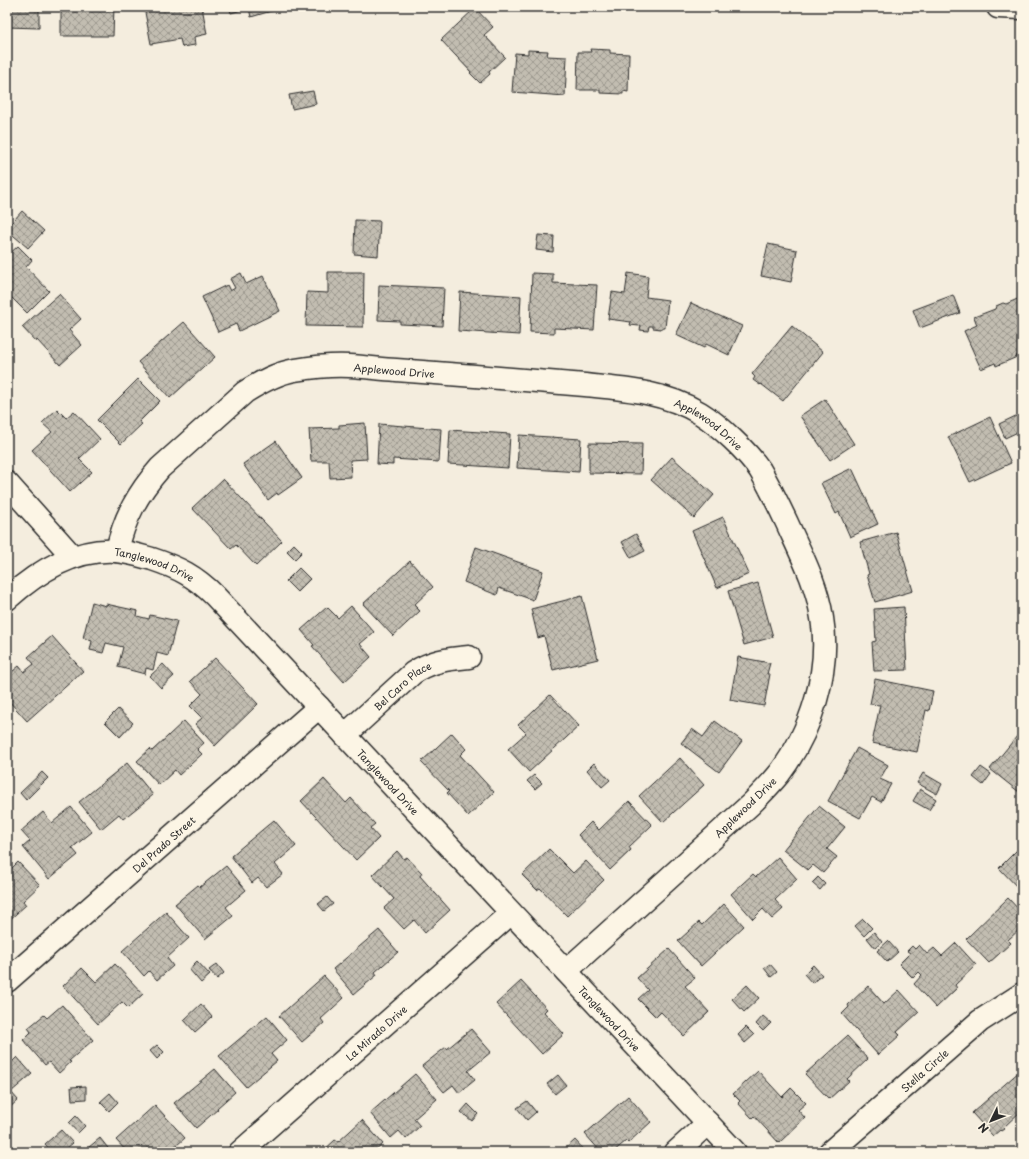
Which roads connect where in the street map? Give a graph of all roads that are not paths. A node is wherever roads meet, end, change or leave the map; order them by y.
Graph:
1 (998, 7) edge
2 (1022, 8) edge
3 (7, 483) edge
4 (117, 551) junction
5 (73, 557) junction
6 (7, 599) edge
7 (469, 657) dead end
8 (319, 707) junction
9 (345, 735) junction
10 (511, 913) junction
11 (566, 972) junction
12 (7, 981) edge
13 (1022, 994) edge
14 (708, 1123) junction
15 (240, 1152) edge
16 (676, 1152) edge
17 (735, 1152) edge
18 (830, 1152) edge

1 - 2 street
3 - 5 street
4 - 5 street, Tanglewood Drive
4 - 8 street, Tanglewood Drive
4 - 11 street, Applewood Drive
5 - 6 street, Tanglewood Drive
7 - 9 street, Bel Caro Place
8 - 9 street, Tanglewood Drive
8 - 12 street, Del Prado Street
9 - 10 street, Tanglewood Drive
10 - 11 street, Tanglewood Drive
10 - 15 street, La Mirado Drive
11 - 14 street, Tanglewood Drive
13 - 18 street, Stella Circle
14 - 16 street
14 - 17 street, Tanglewood Drive

